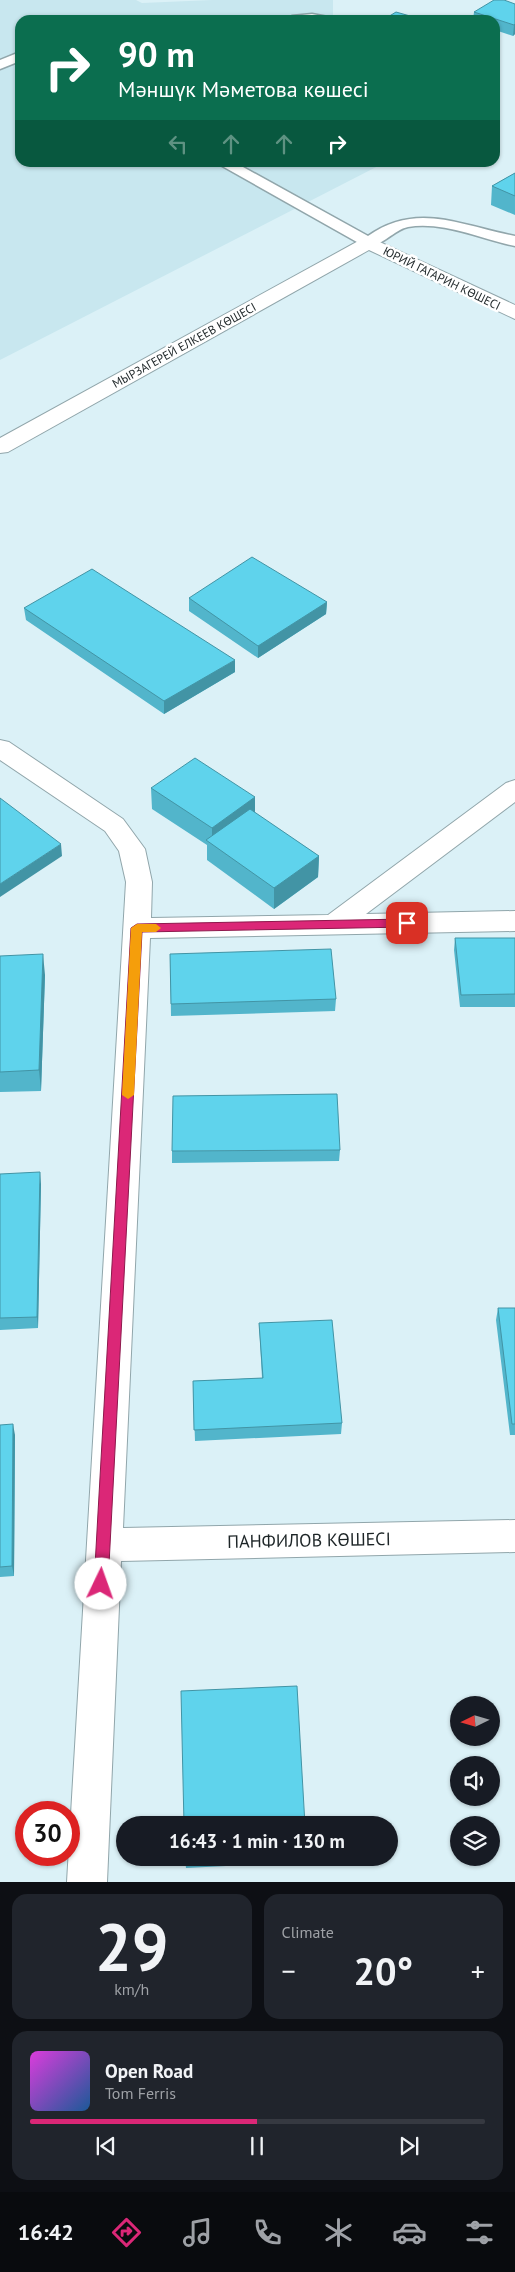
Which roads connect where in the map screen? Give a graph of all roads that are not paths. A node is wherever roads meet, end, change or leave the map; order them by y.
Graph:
1 (15, 58) edge
2 (0, 65) edge
3 (231, 167) edge
4 (515, 241) edge
5 (369, 243) junction
6 (515, 313) edge
7 (0, 447) edge
8 (0, 748) edge
9 (515, 789) edge
10 (515, 921) edge
11 (334, 924) junction
12 (137, 928) junction
13 (515, 1536) edge
14 (103, 1545) junction
15 (87, 1882) edge

1 - 2 lane
3 - 5 lane
4 - 5 lane
5 - 6 street, ЮРИЙ ГАГАРИН КӨШЕСІ
5 - 7 street, МЫРЗАГЕРЕЙ ЕЛКЕЕВ КӨШЕСІ
8 - 12 street
9 - 11 street
10 - 11 street
11 - 12 street
12 - 14 street
13 - 14 street, ПАНФИЛОВ КӨШЕСІ
14 - 15 street

